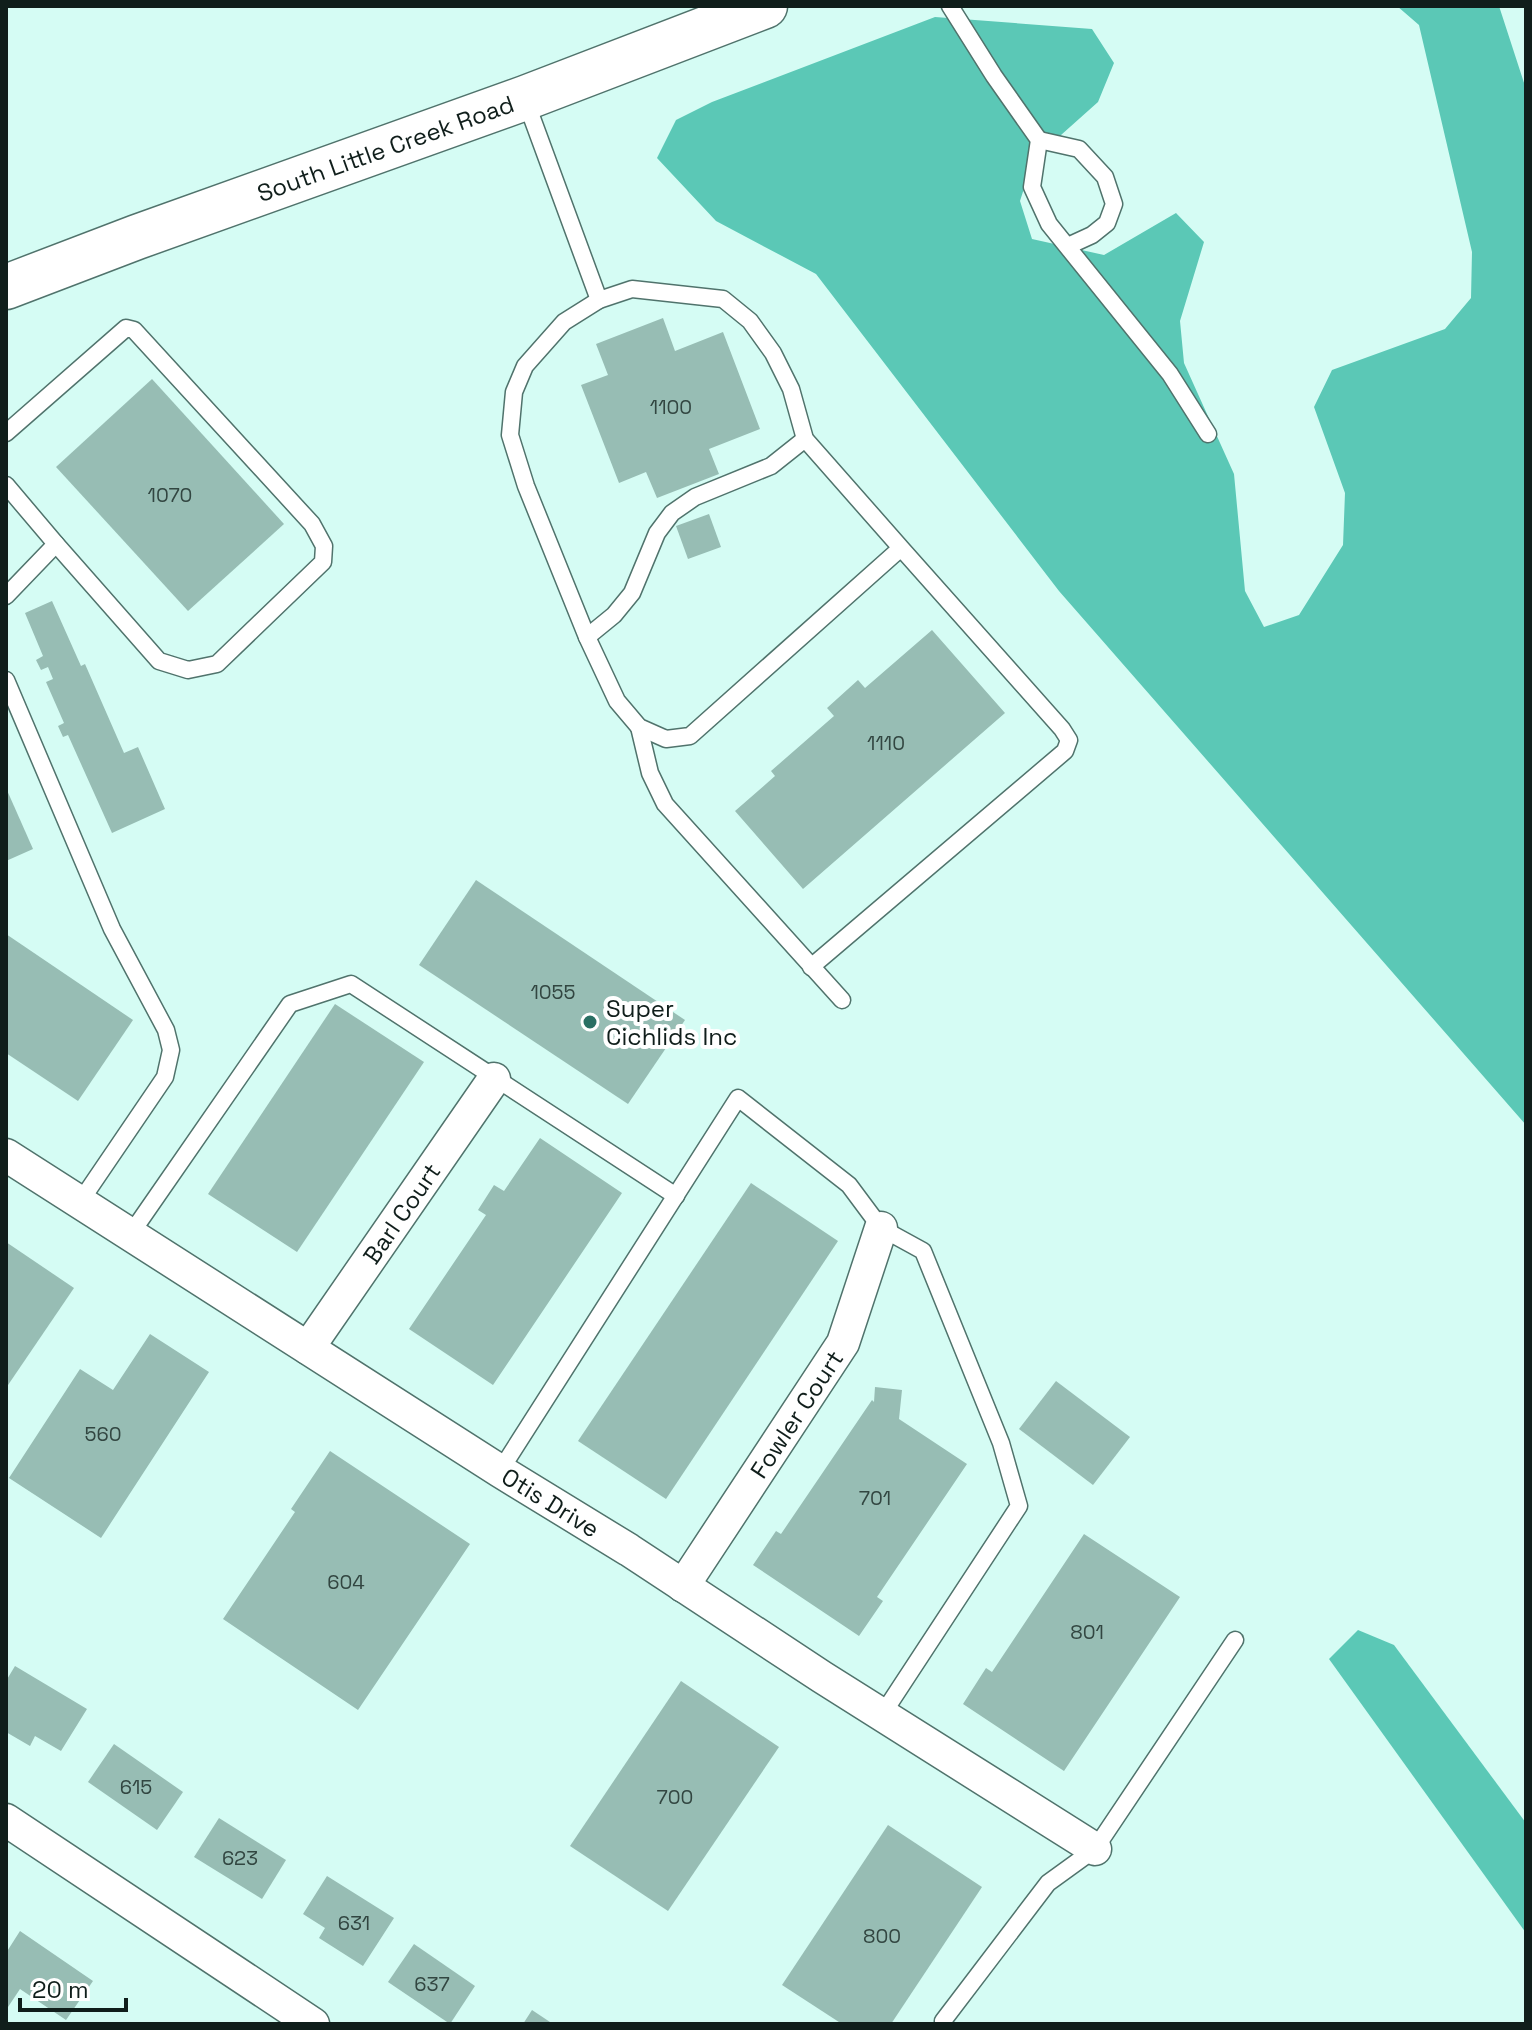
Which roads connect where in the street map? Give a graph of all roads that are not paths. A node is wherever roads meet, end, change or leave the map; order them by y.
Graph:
1 (765, 6) edge
2 (950, 6) edge
3 (525, 98) junction
4 (1039, 140) junction
5 (1068, 246) junction
6 (6, 287) edge
7 (599, 300) junction
8 (6, 433) edge
9 (1208, 434) dead end
10 (805, 439) junction
11 (6, 485) edge
12 (56, 544) junction
13 (901, 548) junction
14 (6, 596) edge
15 (587, 637) junction
16 (6, 680) edge
17 (639, 727) junction
18 (811, 967) junction
19 (842, 1000) dead end
20 (494, 1079) junction
21 (6, 1155) edge
22 (676, 1196) junction
23 (80, 1202) junction
24 (881, 1228) junction
25 (130, 1235) junction
26 (308, 1348) junction
27 (500, 1471) junction
28 (683, 1586) junction
29 (1235, 1640) dead end
30 (882, 1715) junction
31 (6, 1820) edge
32 (1095, 1849) junction
33 (943, 2021) dead end
34 (313, 2024) edge

1 - 3 street, South Little Creek Road
2 - 4 lane
3 - 6 street, South Little Creek Road
3 - 7 lane
4 - 5 lane
4 - 5 lane
5 - 9 lane
7 - 10 lane
7 - 15 lane
8 - 12 lane
10 - 13 lane
10 - 15 lane
11 - 12 lane
12 - 14 lane
13 - 17 lane
13 - 18 lane
15 - 17 lane
16 - 23 lane
17 - 18 lane
18 - 19 lane
20 - 22 lane
20 - 25 lane
20 - 26 street, Barl Court
21 - 23 street, Otis Drive
22 - 24 lane
22 - 27 lane
23 - 25 street, Otis Drive
24 - 28 street, Fowler Court
24 - 30 lane
25 - 26 street, Otis Drive
26 - 27 street, Otis Drive
27 - 28 street, Otis Drive
28 - 30 street, Otis Drive
29 - 32 lane
30 - 32 street, Otis Drive
31 - 34 street
32 - 33 lane

